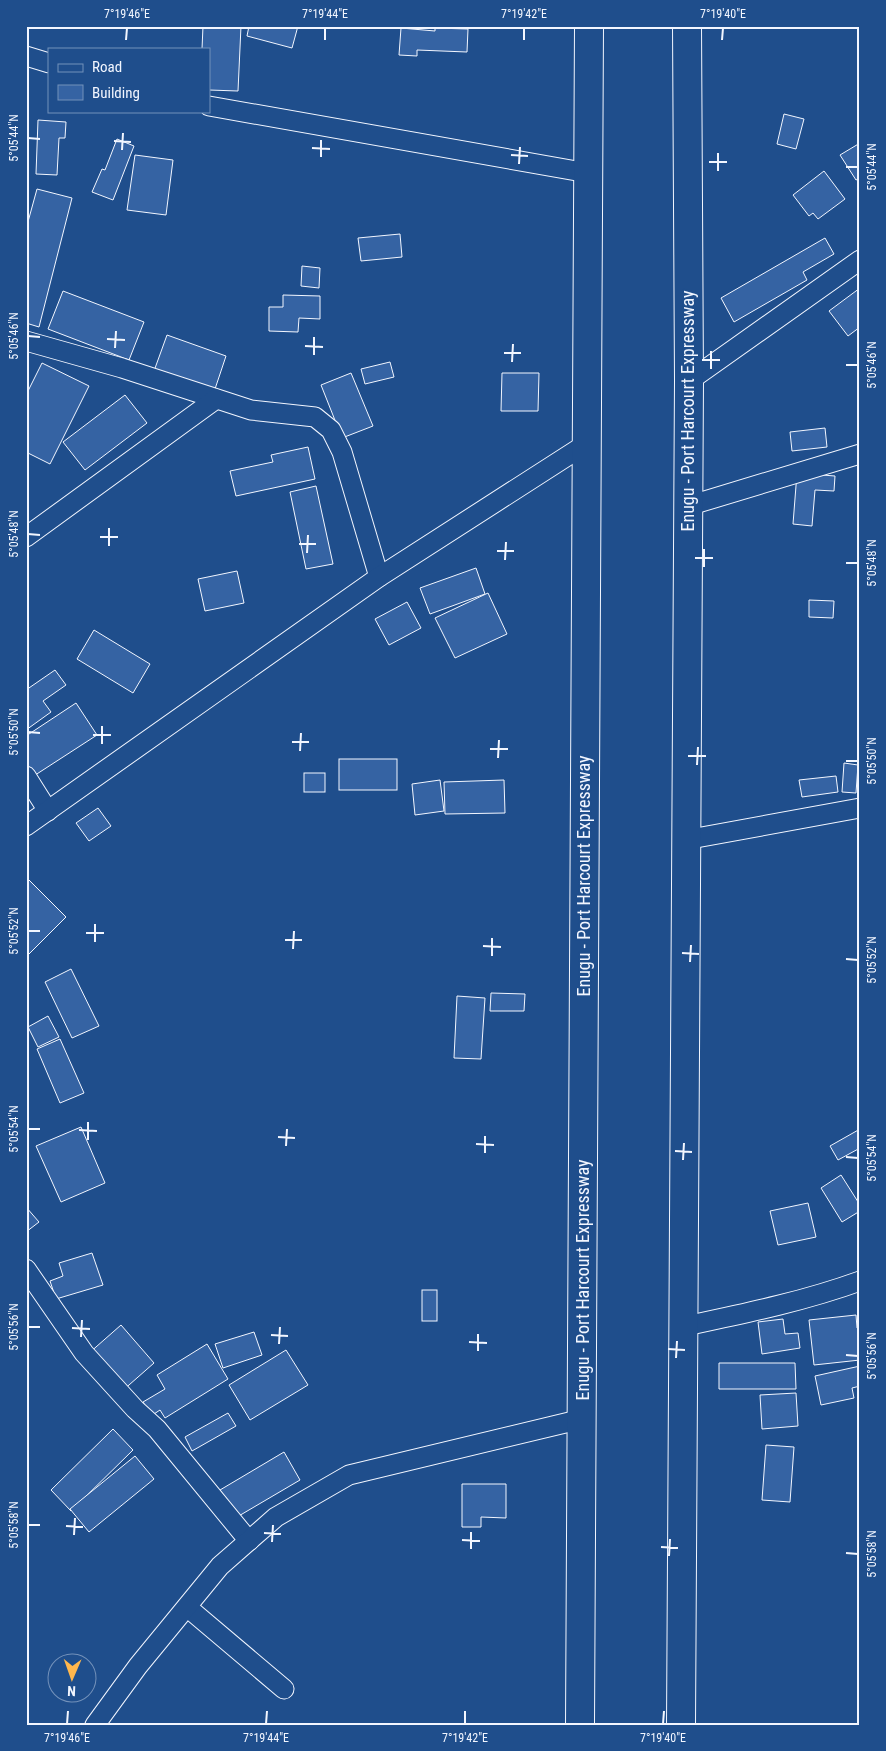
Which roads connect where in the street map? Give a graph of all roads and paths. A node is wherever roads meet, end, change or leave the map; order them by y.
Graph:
1 (588, 26) edge
2 (687, 26) edge
3 (26, 56) edge
4 (48, 63) edge
5 (210, 106) edge
6 (588, 173) junction
7 (860, 260) edge
8 (26, 341) edge
9 (690, 381) junction
10 (216, 399) junction
11 (586, 444) junction
12 (860, 454) edge
13 (688, 506) junction
14 (28, 532) edge
15 (379, 577) junction
16 (26, 776) edge
17 (860, 808) edge
18 (48, 811) junction
19 (26, 826) edge
20 (685, 840) junction
21 (26, 1269) edge
22 (860, 1281) edge
23 (682, 1327) junction
24 (582, 1419) junction
25 (249, 1541) junction
26 (187, 1607) junction
27 (284, 1688) dead end
28 (95, 1725) edge
29 (580, 1725) edge
30 (681, 1725) edge

1 - 6 highway, Enugu - Port Harcourt Expressway
2 - 9 highway, Enugu - Port Harcourt Expressway
3 - 4 street
5 - 6 street
6 - 11 highway, Enugu - Port Harcourt Expressway
7 - 9 street
8 - 10 street
9 - 13 highway, Enugu - Port Harcourt Expressway
10 - 14 street
10 - 15 street
11 - 15 street
11 - 24 highway, Enugu - Port Harcourt Expressway
12 - 13 street
13 - 20 highway, Enugu - Port Harcourt Expressway
15 - 18 street
16 - 18 street
17 - 20 street
18 - 19 street
20 - 23 highway, Enugu - Port Harcourt Expressway
21 - 25 street
22 - 23 street
23 - 30 highway, Enugu - Port Harcourt Expressway
24 - 25 street
24 - 29 highway, Enugu - Port Harcourt Expressway
25 - 26 street
26 - 27 street
26 - 28 street

